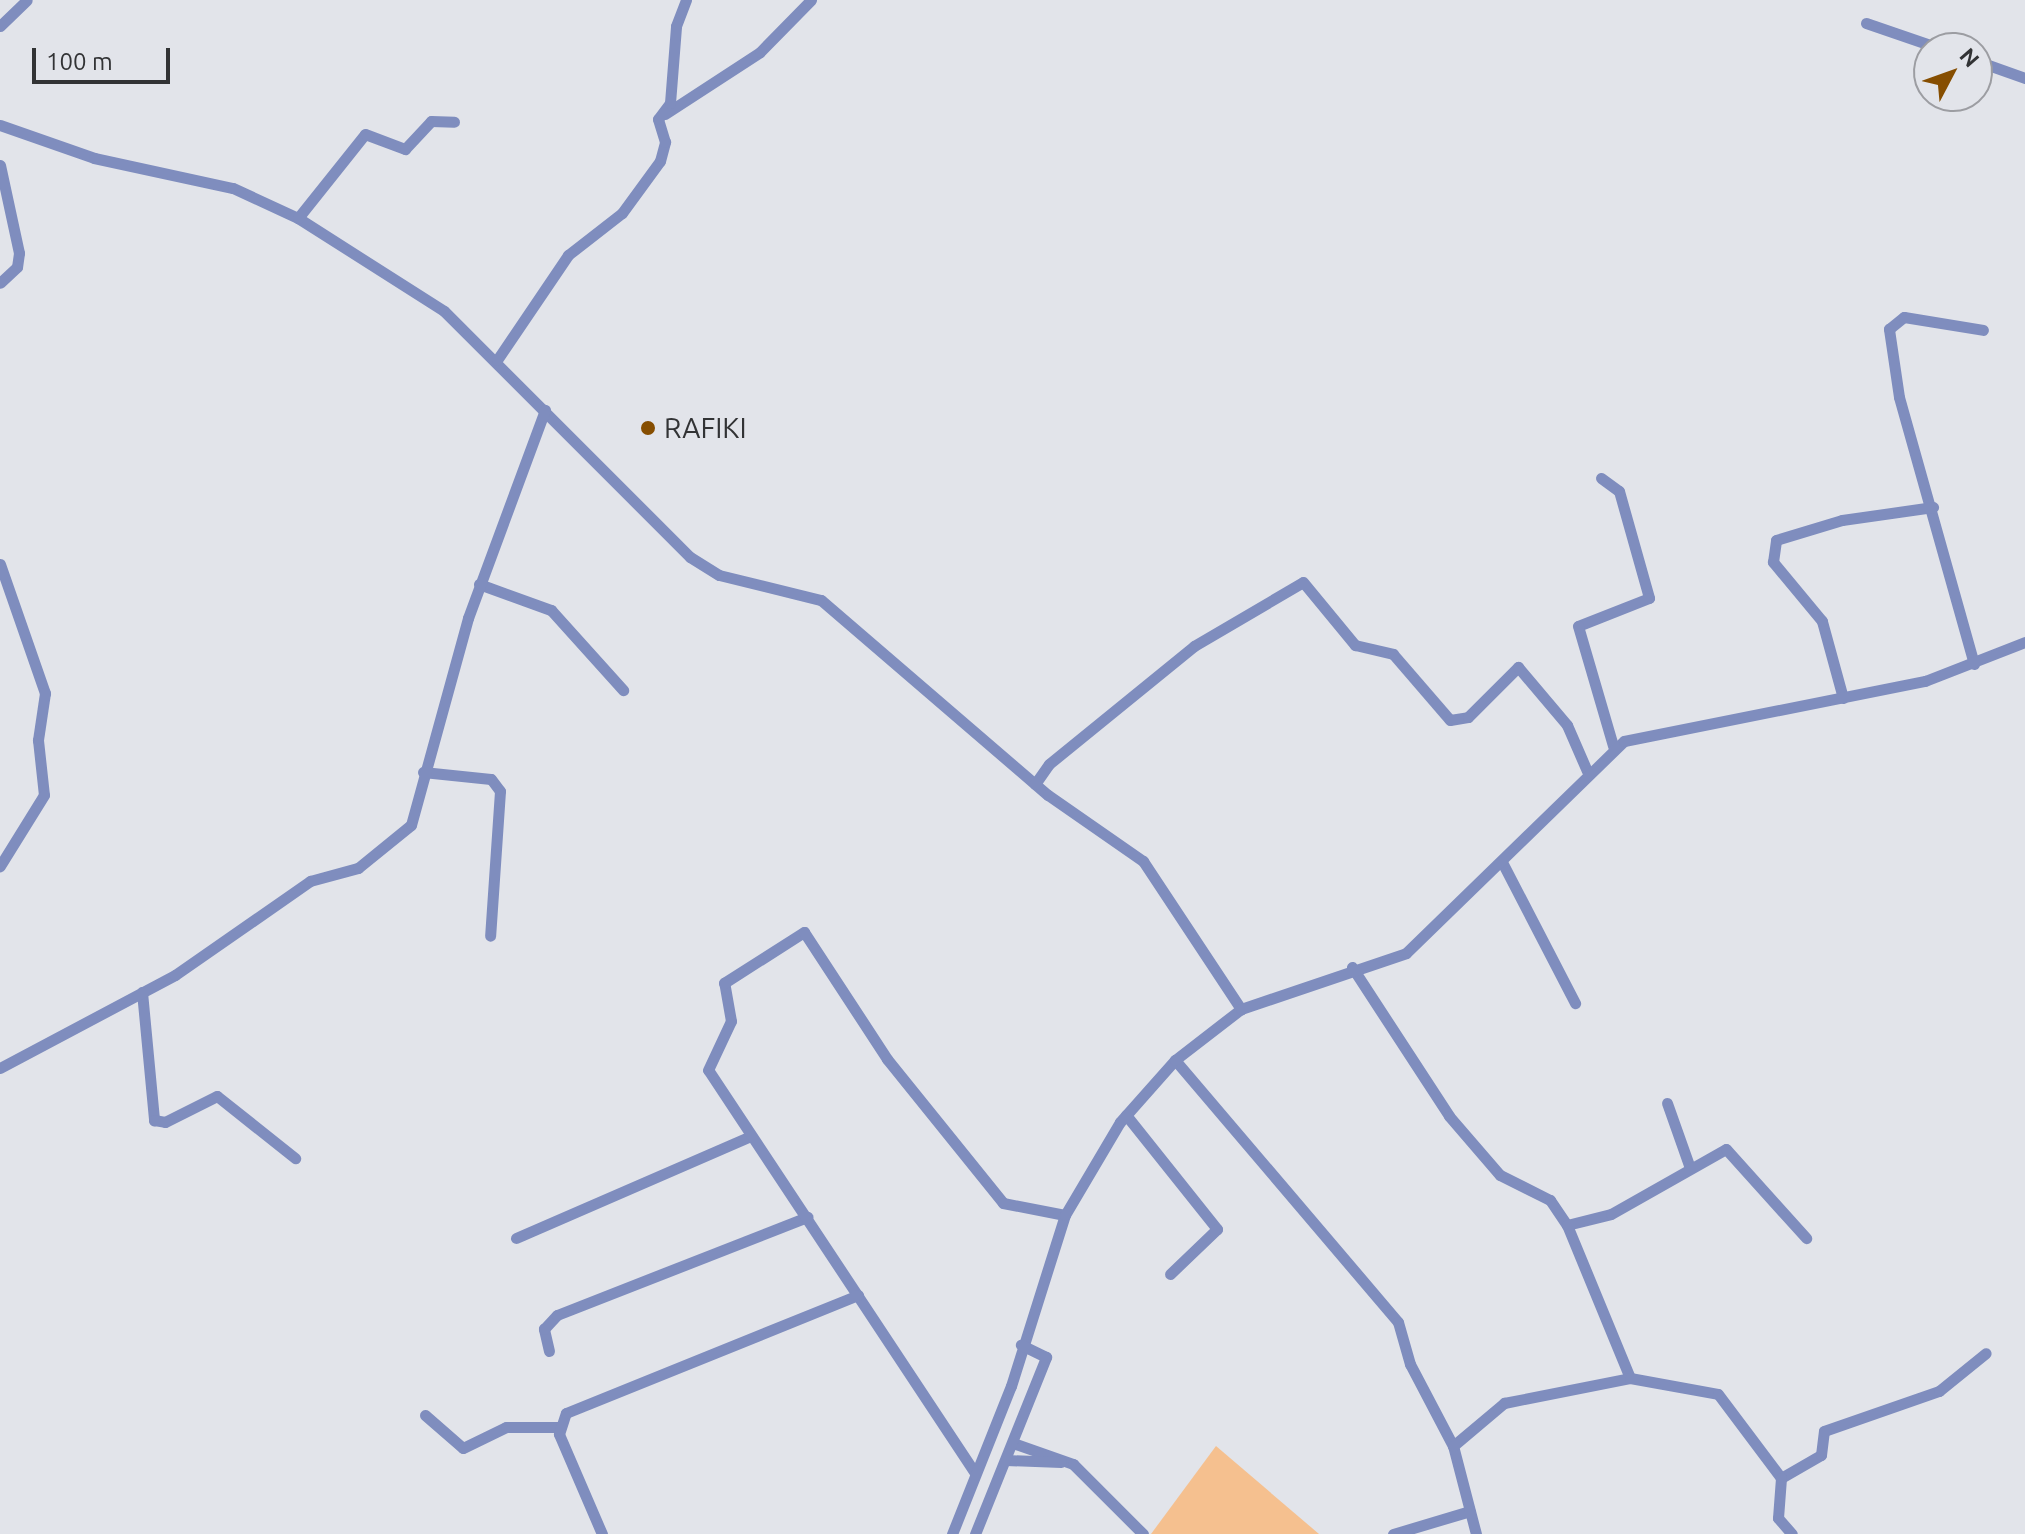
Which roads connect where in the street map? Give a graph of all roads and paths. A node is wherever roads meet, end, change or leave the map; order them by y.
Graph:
1 (27, 0) edge
2 (686, 0) edge
3 (811, 0) edge
4 (1866, 23) dead end
5 (0, 26) edge
6 (1913, 39) edge
7 (1993, 67) edge
8 (2025, 78) edge
9 (658, 119) junction
10 (454, 122) dead end
11 (0, 125) edge
12 (0, 165) edge
13 (298, 218) junction
14 (0, 283) edge
15 (1983, 330) dead end
16 (497, 360) junction
17 (545, 410) junction
18 (1601, 478) dead end
19 (1933, 507) junction
20 (0, 564) edge
21 (479, 584) junction
22 (2025, 642) edge
23 (1974, 664) junction
24 (623, 690) dead end
25 (1843, 698) junction
26 (1613, 746) junction
27 (1587, 771) junction
28 (423, 772) junction
29 (1035, 784) junction
30 (1502, 862) junction
31 (0, 866) edge
32 (490, 936) dead end
33 (1352, 967) junction
34 (142, 992) junction
35 (1575, 1003) dead end
36 (1241, 1009) junction
37 (1175, 1060) junction
38 (0, 1068) edge
39 (1667, 1103) dead end
40 (1126, 1115) junction
41 (751, 1136) junction
42 (295, 1158) dead end
43 (1690, 1168) junction
44 (1065, 1215) junction
45 (807, 1217) junction
46 (1567, 1225) junction
47 (516, 1238) dead end
48 (1806, 1238) dead end
49 (1170, 1274) dead end
50 (858, 1295) junction
51 (1021, 1345) junction
52 (549, 1351) dead end
53 (1986, 1353) dead end
54 (1630, 1378) junction
55 (425, 1415) dead end
56 (558, 1427) junction
57 (1013, 1443) junction
58 (1453, 1446) junction
59 (1006, 1460) junction
60 (1073, 1464) junction
61 (975, 1473) junction
62 (1781, 1478) junction
63 (1470, 1511) junction
64 (602, 1534) edge
65 (952, 1534) edge
66 (975, 1534) edge
67 (1143, 1534) edge
68 (1393, 1534) edge
69 (1476, 1534) edge
70 (1792, 1534) edge

1 - 5 street
2 - 9 street
3 - 9 street
4 - 6 street
7 - 8 street
9 - 16 street
10 - 13 street
11 - 13 street
12 - 14 street
13 - 16 street
15 - 19 street
16 - 17 street
17 - 21 street
17 - 29 street
18 - 26 street
19 - 23 street
19 - 25 street
20 - 31 street
21 - 24 street
21 - 28 street
22 - 23 street
23 - 25 street
25 - 26 street
26 - 27 street
27 - 29 street
27 - 30 street
28 - 32 street
28 - 34 street
29 - 36 street
30 - 33 street
30 - 35 street
33 - 36 street
33 - 46 street
34 - 38 street
34 - 42 street
36 - 37 street
37 - 40 street
37 - 58 street
39 - 43 street
40 - 44 street
40 - 49 street
41 - 44 street
41 - 45 street
41 - 47 street
43 - 46 street
43 - 48 street
44 - 51 street
45 - 50 street
45 - 52 street
46 - 54 street
50 - 56 street
50 - 61 street
51 - 57 street
51 - 61 street
53 - 62 street
54 - 58 street
54 - 62 street
55 - 56 street
56 - 64 street
57 - 59 street
57 - 60 street
58 - 63 street
59 - 60 street
59 - 66 street
60 - 67 street
61 - 65 street
62 - 70 street
63 - 68 street
63 - 69 street

